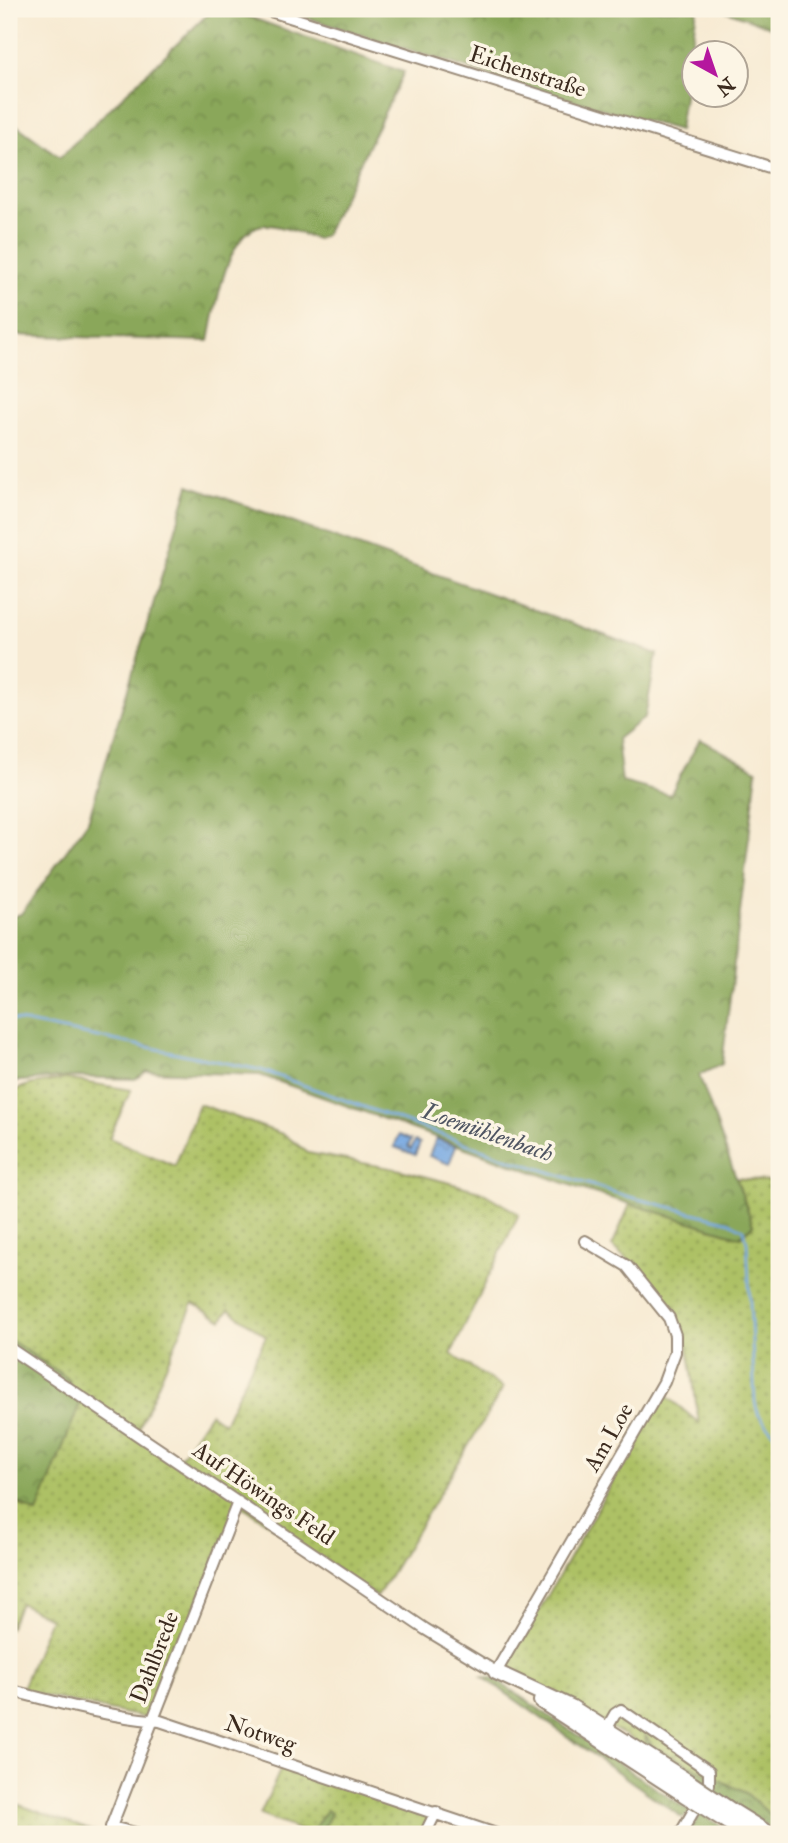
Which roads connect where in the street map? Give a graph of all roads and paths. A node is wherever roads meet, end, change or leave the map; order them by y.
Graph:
1 (264, 9) edge
2 (779, 170) edge
3 (585, 1241) dead end
4 (9, 1348) edge
5 (238, 1502) junction
6 (496, 1672) junction
7 (9, 1690) edge
8 (152, 1721) junction
9 (604, 1734) junction
10 (436, 1812) junction
11 (729, 1816) junction
12 (111, 1827) junction
13 (100, 1834) edge
14 (140, 1834) edge
15 (425, 1834) edge
16 (496, 1834) edge
17 (680, 1834) edge
18 (746, 1834) edge
19 (769, 1834) edge

1 - 2 street, Eichenstraße
3 - 6 street, Am Loe
4 - 5 street, Auf Höwings Feld
5 - 6 street, Auf Höwings Feld
5 - 8 street, Dahlbrede
6 - 9 main road, Auf Höwings Feld
7 - 8 street, Notweg
8 - 10 street, Notweg
8 - 12 street, Dahlbrede
9 - 11 main road, Auf Höwings Feld, bridge
9 - 17 street
10 - 15 street
10 - 16 street, Notweg
11 - 18 main road, Auf Höwings Feld
11 - 19 main road, Auf Höwings Feld
12 - 13 street
12 - 14 street

